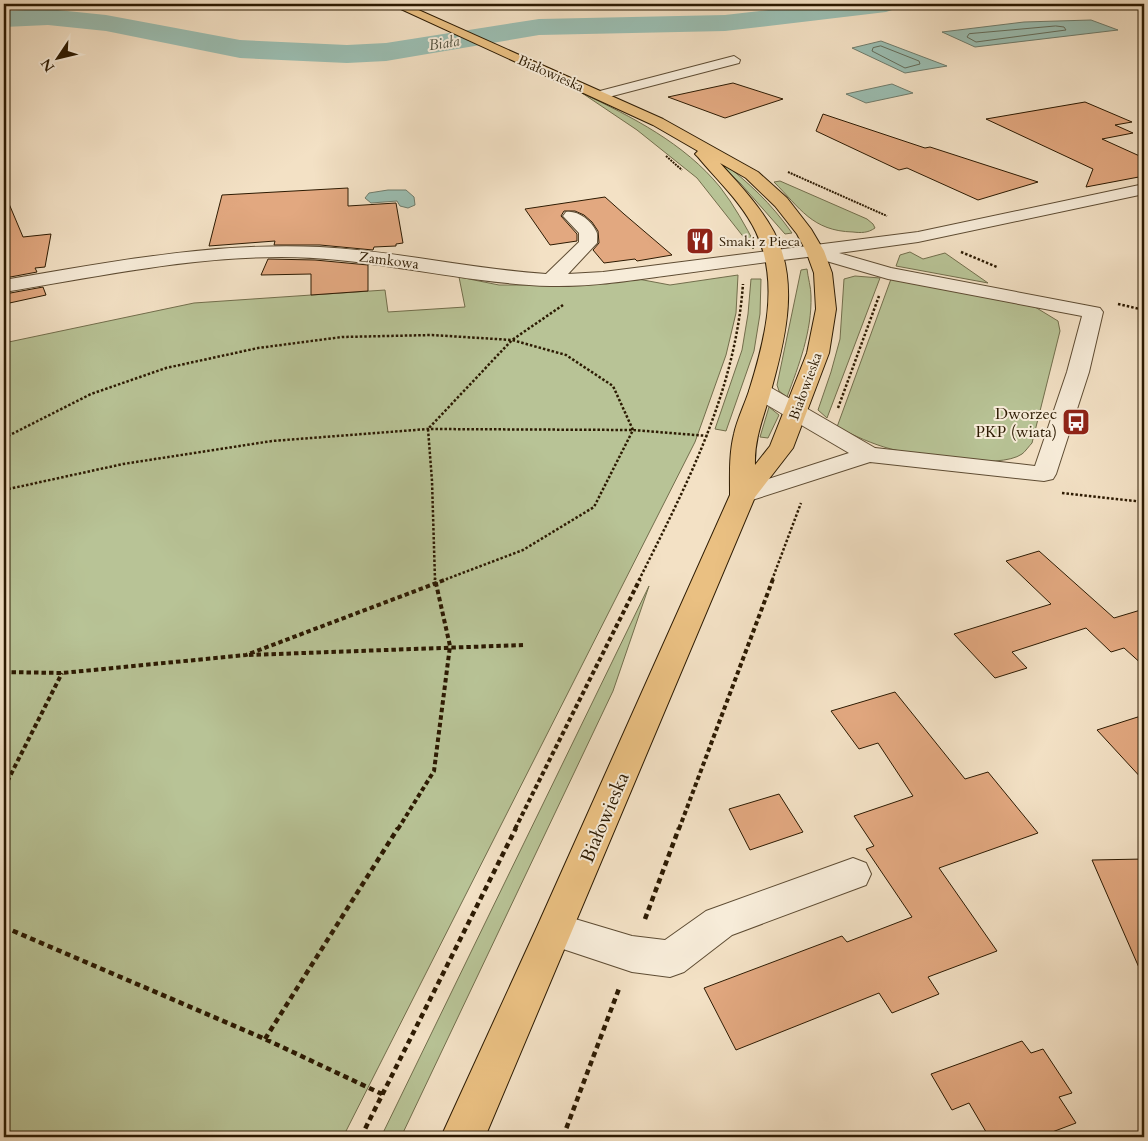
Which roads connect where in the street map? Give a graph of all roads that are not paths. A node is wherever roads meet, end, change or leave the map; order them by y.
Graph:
1 (396, 4) edge
2 (734, 60) dead end
3 (601, 95) junction
4 (693, 142) junction
5 (1144, 189) edge
6 (572, 216) dead end
7 (815, 251) junction
8 (775, 256) junction
9 (551, 280) junction
10 (4, 286) edge
11 (760, 391) junction
12 (795, 412) junction
13 (869, 455) junction
14 (742, 495) junction
15 (853, 874) dead end
16 (555, 930) junction
17 (463, 1137) edge

1 - 3 main road, Białowieska
2 - 3 street
3 - 4 main road, Białowieska
4 - 7 main road, Białowieska
4 - 8 main road, Białowieska
5 - 7 street, Zamkowa
6 - 9 street
7 - 8 street, Zamkowa
7 - 12 main road, Białowieska
7 - 13 street
8 - 9 street, Zamkowa
8 - 11 main road, Białowieska
9 - 10 street, Zamkowa
11 - 12 street
11 - 14 main road, Białowieska
12 - 13 street
12 - 14 main road, Białowieska
13 - 14 street
14 - 16 main road, Białowieska
15 - 16 street
16 - 17 main road, Białowieska

